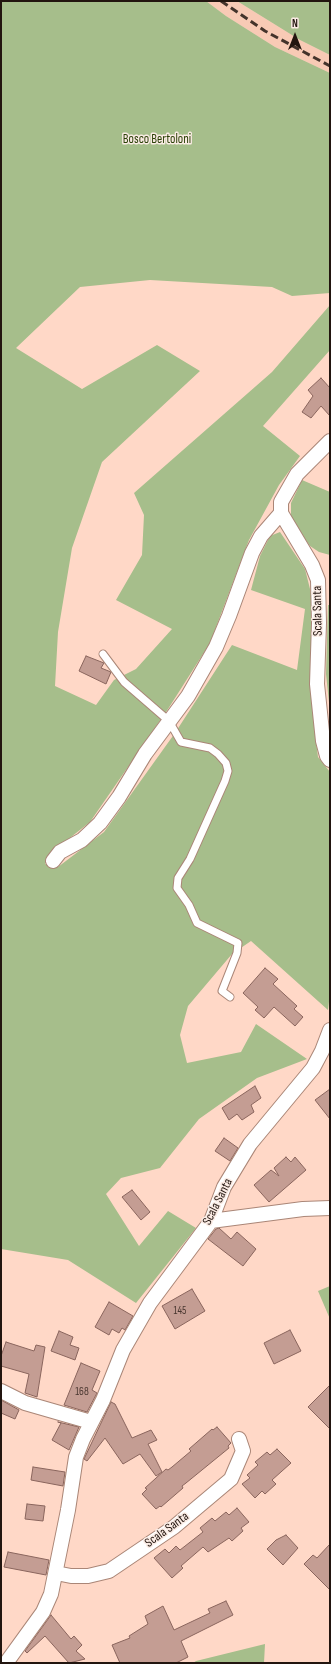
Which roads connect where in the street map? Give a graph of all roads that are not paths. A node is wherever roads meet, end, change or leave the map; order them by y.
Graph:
1 (330, 441) edge
2 (280, 513) junction
3 (103, 654) dead end
4 (169, 722) junction
5 (330, 760) edge
6 (53, 861) dead end
7 (230, 997) dead end
8 (330, 1030) edge
9 (330, 1208) edge
10 (211, 1221) junction
11 (1, 1391) edge
12 (91, 1422) junction
13 (239, 1439) dead end
14 (56, 1573) junction
15 (6, 1663) edge

1 - 2 street
2 - 4 street
2 - 5 street, Scala Santa
3 - 4 lane
4 - 6 street
4 - 7 lane
8 - 10 street, Scala Santa
9 - 10 street
10 - 12 street, Scala Santa
11 - 12 street
12 - 14 street, Scala Santa
13 - 14 street, Scala Santa
14 - 15 street, Scala Santa

